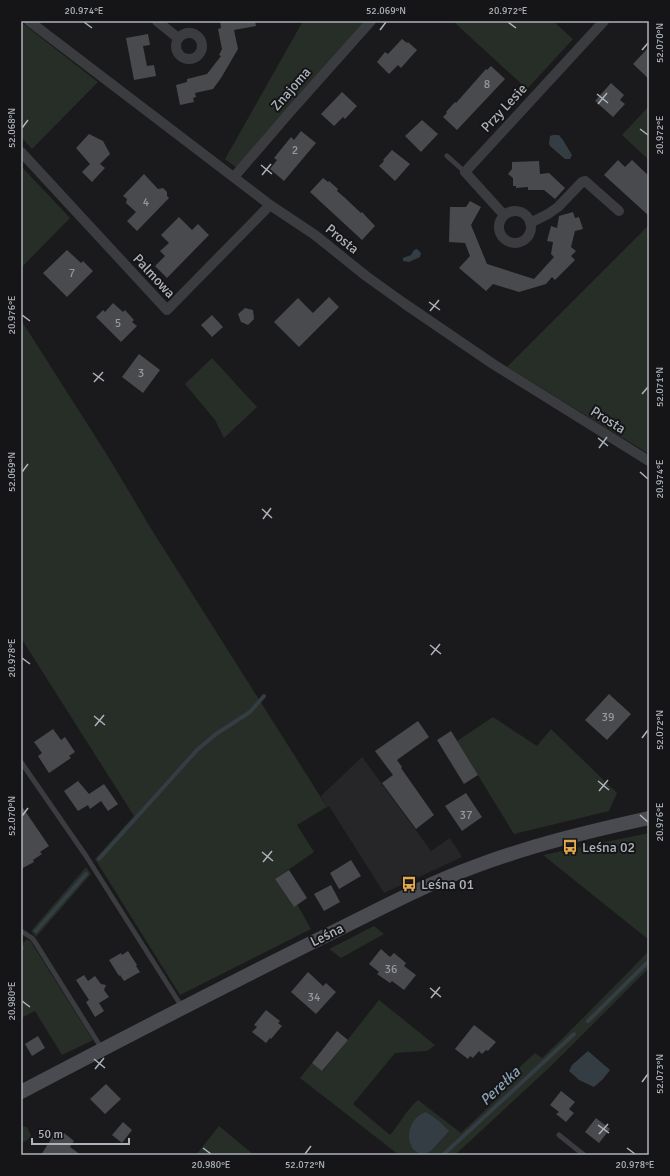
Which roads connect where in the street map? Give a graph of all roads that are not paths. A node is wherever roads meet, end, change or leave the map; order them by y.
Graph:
1 (29, 21) edge
2 (157, 21) edge
3 (371, 21) edge
4 (604, 21) edge
5 (178, 38) dead end
6 (21, 152) edge
7 (447, 156) dead end
8 (465, 172) junction
9 (234, 177) junction
10 (270, 205) junction
11 (619, 211) dead end
12 (504, 215) junction
13 (530, 223) junction
14 (649, 461) edge
15 (21, 762) edge
16 (649, 818) edge
17 (21, 931) edge
18 (182, 1008) junction
19 (102, 1050) junction
20 (21, 1092) edge
21 (559, 1135) dead end
22 (584, 1155) edge

1 - 9 street, Prosta
2 - 5 street
3 - 9 street, Znajoma
4 - 8 street, Przy Lesie
6 - 10 street, Palmowa
7 - 8 lane
8 - 12 street
9 - 10 street, Prosta
10 - 14 street, Prosta
11 - 13 street
12 - 13 street
12 - 13 street
15 - 18 lane
16 - 18 street, Leśna
17 - 19 lane
18 - 19 street, Leśna
19 - 20 street, Leśna
21 - 22 lane

